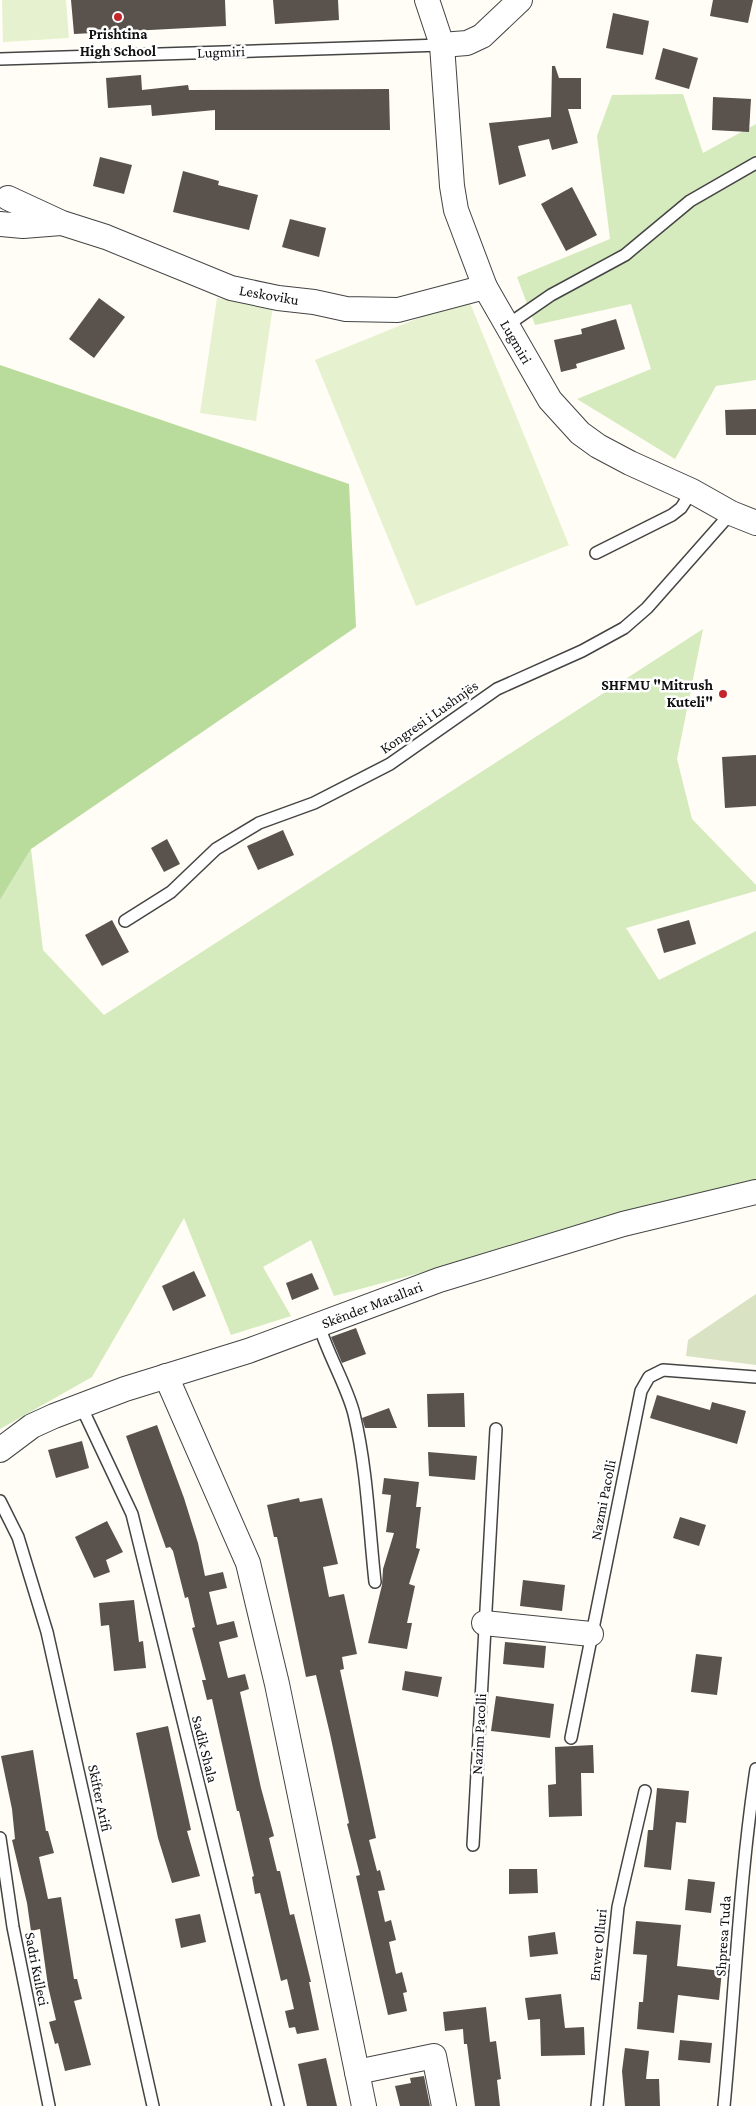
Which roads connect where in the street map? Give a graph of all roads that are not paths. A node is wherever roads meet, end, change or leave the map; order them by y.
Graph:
1 (427, 0) edge
2 (520, 0) edge
3 (442, 45) junction
4 (0, 60) edge
5 (756, 163) edge
6 (8, 198) dead end
7 (62, 223) junction
8 (0, 224) edge
9 (485, 287) junction
10 (506, 326) junction
11 (692, 491) junction
12 (731, 513) junction
13 (756, 523) edge
14 (596, 553) dead end
15 (125, 921) dead end
16 (756, 1192) edge
17 (319, 1325) junction
18 (166, 1376) junction
19 (756, 1378) edge
20 (81, 1406) junction
21 (496, 1430) dead end
22 (0, 1450) edge
23 (0, 1501) edge
24 (375, 1582) dead end
25 (484, 1623) junction
26 (591, 1634) junction
27 (571, 1738) dead end
28 (756, 1768) edge
29 (645, 1791) dead end
30 (0, 1838) edge
31 (473, 1845) dead end
32 (357, 2072) junction
33 (49, 2106) edge
34 (153, 2106) edge
35 (278, 2106) edge
36 (364, 2106) edge
37 (444, 2106) edge
38 (597, 2106) edge
39 (724, 2106) edge

1 - 3 street, Lugmiri
2 - 3 street
3 - 4 lane, Lugmiri
3 - 9 street, Lugmiri
5 - 10 lane
6 - 7 street, Leskoviku
7 - 8 street, Leskoviku
7 - 9 street, Leskoviku
9 - 10 street, Lugmiri
10 - 11 street, Lugmiri
11 - 12 street, Lugmiri
11 - 14 lane
12 - 13 street, Lugmiri
12 - 15 lane, Kongresi i Lushnjës
16 - 17 street, Skënder Matallari
17 - 18 street, Skënder Matallari
17 - 24 lane
18 - 20 street, Skënder Matallari
18 - 32 street
19 - 26 lane, Nazmi Pacolli
20 - 22 street, Skënder Matallari
20 - 35 lane, Sadik Shala
21 - 25 lane, Nazim Pacolli
23 - 34 lane, Skifter Arifi
25 - 26 street
25 - 31 lane, Nazim Pacolli
26 - 27 lane, Nazmi Pacolli
28 - 39 lane, Shpresa Tuda
29 - 38 lane, Enver Olluri
30 - 33 lane, Sadri Kulleci
32 - 36 street
32 - 37 street

